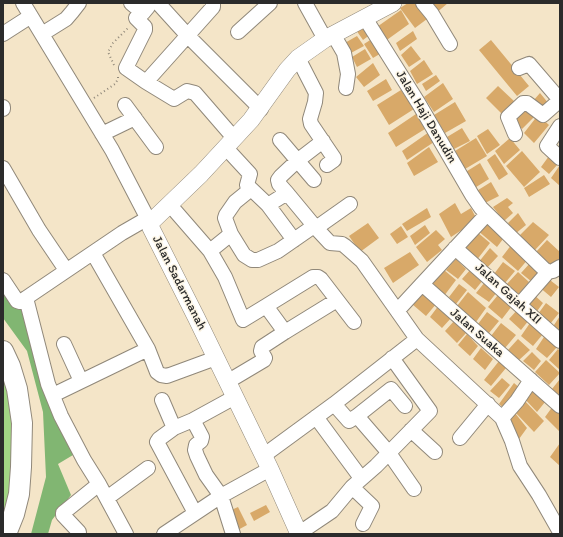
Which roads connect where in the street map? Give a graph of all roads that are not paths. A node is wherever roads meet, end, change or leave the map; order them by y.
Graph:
1 (23, 3) edge
2 (131, 3) edge
3 (158, 3) edge
4 (213, 3) edge
5 (270, 3) edge
6 (305, 3) edge
7 (393, 3) edge
8 (423, 3) edge
9 (72, 6) edge
10 (144, 11) edge
11 (31, 16) junction
12 (365, 18) junction
13 (238, 32) dead end
14 (3, 34) edge
15 (42, 34) junction
16 (188, 36) junction
17 (329, 37) junction
18 (450, 44) dead end
19 (298, 58) junction
20 (519, 68) dead end
21 (146, 82) junction
22 (346, 88) dead end
23 (560, 100) edge
24 (125, 105) dead end
25 (260, 108) junction
26 (543, 115) junction
27 (136, 118) junction
28 (559, 127) edge
29 (102, 134) junction
30 (515, 134) dead end
31 (280, 140) dead end
32 (323, 141) junction
33 (230, 143) junction
34 (156, 146) dead end
35 (560, 158) edge
36 (297, 161) junction
37 (327, 165) dead end
38 (3, 168) edge
39 (314, 180) dead end
40 (251, 189) junction
41 (287, 194) junction
42 (350, 204) dead end
43 (170, 205) junction
44 (268, 205) junction
45 (487, 214) junction
46 (149, 221) junction
47 (315, 227) junction
48 (231, 234) junction
49 (294, 240) junction
50 (455, 248) junction
51 (210, 251) junction
52 (93, 253) junction
53 (66, 270) junction
54 (554, 270) edge
55 (3, 280) edge
56 (422, 284) junction
57 (26, 298) junction
58 (337, 300) junction
59 (520, 304) junction
60 (266, 306) junction
61 (398, 310) junction
62 (354, 322) dead end
63 (285, 332) junction
64 (417, 339) junction
65 (560, 341) edge
66 (64, 344) dead end
67 (148, 349) junction
68 (3, 350) edge
69 (216, 358) junction
70 (392, 358) junction
71 (407, 377) junction
72 (531, 380) junction
73 (81, 381) junction
74 (227, 382) junction
75 (391, 389) junction
76 (53, 395) junction
77 (235, 397) junction
78 (162, 400) dead end
79 (334, 404) junction
80 (488, 404) junction
81 (405, 406) dead end
82 (560, 406) edge
83 (357, 416) junction
84 (316, 417) junction
85 (502, 418) junction
86 (193, 420) junction
87 (174, 428) junction
88 (411, 430) junction
89 (460, 438) dead end
90 (435, 452) dead end
91 (389, 453) junction
92 (266, 462) junction
93 (148, 468) dead end
94 (357, 482) junction
95 (99, 484) junction
96 (414, 489) dead end
97 (221, 496) junction
98 (107, 498) junction
99 (195, 513) junction
100 (363, 524) dead end
101 (79, 532) dead end
102 (560, 532) edge
103 (122, 533) edge
104 (6, 534) edge
105 (166, 534) edge
106 (233, 534) edge
107 (298, 534) edge

1 - 11 street
2 - 10 street
3 - 16 street
4 - 16 street
5 - 13 street
6 - 17 street
7 - 12 main road, Jalan Sadarmanah
8 - 18 street
9 - 15 street
10 - 21 street
11 - 14 street
11 - 15 street
12 - 17 main road, Jalan Sadarmanah
12 - 45 street, Jalan Haji Danudin
15 - 29 street
16 - 21 street
16 - 25 street
17 - 19 main road, Jalan Sadarmanah
17 - 22 street
19 - 25 main road, Jalan Sadarmanah
19 - 32 street
20 - 23 street
21 - 33 street
23 - 26 street
24 - 27 street
25 - 33 main road, Jalan Sadarmanah
26 - 28 street
26 - 30 street
27 - 29 street
27 - 34 street
28 - 35 street
29 - 46 street
31 - 36 street
32 - 36 street
32 - 37 street
33 - 40 street
33 - 43 main road, Jalan Sadarmanah
36 - 39 street
36 - 41 street
38 - 53 street
40 - 44 street
40 - 48 street
41 - 44 street
41 - 47 street
42 - 47 street
43 - 46 main road, Jalan Sadarmanah
43 - 51 street
44 - 49 street
45 - 50 street
45 - 54 street, Jalan Haji Danudin
46 - 52 street
46 - 69 main road, Jalan Sadarmanah
47 - 49 street
47 - 61 street
48 - 49 street
48 - 51 street
50 - 56 street
50 - 59 street, Jalan Gajah XII
51 - 60 street
52 - 53 street
52 - 67 street
53 - 57 street
54 - 59 street
55 - 57 street
56 - 61 street
56 - 72 street, Jalan Suaka
57 - 76 street
58 - 60 street
58 - 62 street
58 - 63 street
59 - 65 street, Jalan Gajah XII
60 - 63 street
61 - 64 street
63 - 74 street
64 - 70 street
64 - 80 street
66 - 73 street
67 - 69 street
67 - 73 street
68 - 104 highway
69 - 74 main road, Jalan Sadarmanah
70 - 71 street
70 - 79 street
71 - 75 street
71 - 88 street
72 - 82 street, Jalan Suaka
72 - 85 street
73 - 76 street
74 - 77 main road, Jalan Sadarmanah
75 - 81 street
75 - 83 street
76 - 95 street
77 - 86 street
77 - 92 main road, Jalan Sadarmanah
78 - 87 street
79 - 83 street
79 - 84 street
80 - 85 street
80 - 89 street
83 - 91 street
84 - 92 street
84 - 94 street
85 - 102 street
86 - 87 street
86 - 97 street
87 - 99 street
88 - 90 street
88 - 91 street
91 - 94 street
91 - 96 street
92 - 97 street
92 - 107 main road, Jalan Sadarmanah
93 - 98 street
94 - 100 street
94 - 107 street
95 - 98 street
95 - 101 street
97 - 99 street
97 - 106 street
98 - 103 street
99 - 105 street

